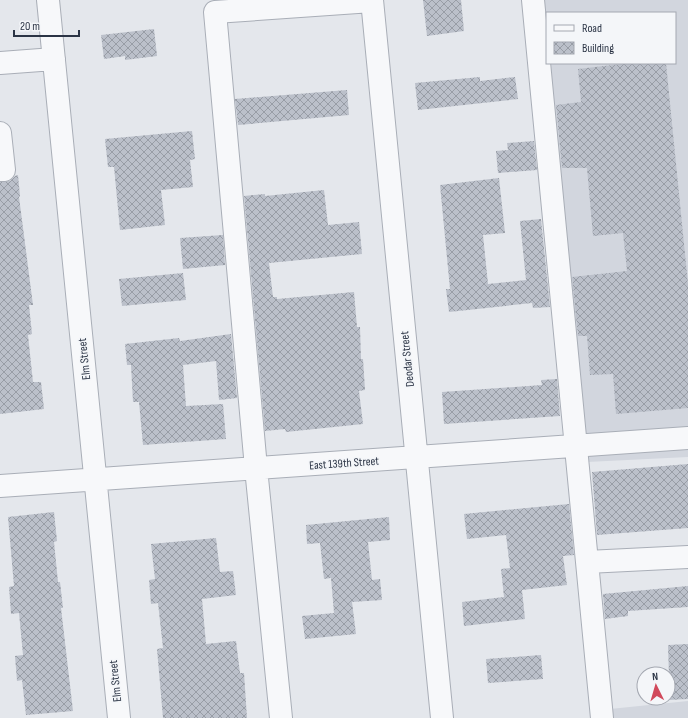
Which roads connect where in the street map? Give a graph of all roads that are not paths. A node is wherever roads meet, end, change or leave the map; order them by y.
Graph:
1 (48, 0) edge
2 (372, 0) edge
3 (533, 0) edge
4 (54, 59) junction
5 (0, 63) edge
6 (0, 133) edge
7 (0, 170) edge
8 (688, 438) edge
9 (576, 446) junction
10 (417, 458) junction
11 (256, 468) junction
12 (96, 479) junction
13 (0, 486) edge
14 (688, 557) edge
15 (587, 562) junction
16 (119, 718) edge
17 (281, 718) edge
18 (442, 718) edge
19 (602, 718) edge

1 - 4 street, Elm Street
2 - 10 street, Deodar Street
2 - 11 street
3 - 9 street
4 - 5 street
4 - 12 street, Elm Street
6 - 7 street
8 - 9 street, East 139th Street
9 - 10 street, East 139th Street
9 - 15 street
10 - 11 street, East 139th Street
10 - 18 street, Deodar Street
11 - 12 street, East 139th Street
11 - 17 street
12 - 13 street, East 139th Street
12 - 16 street, Elm Street
14 - 15 street
15 - 19 street

